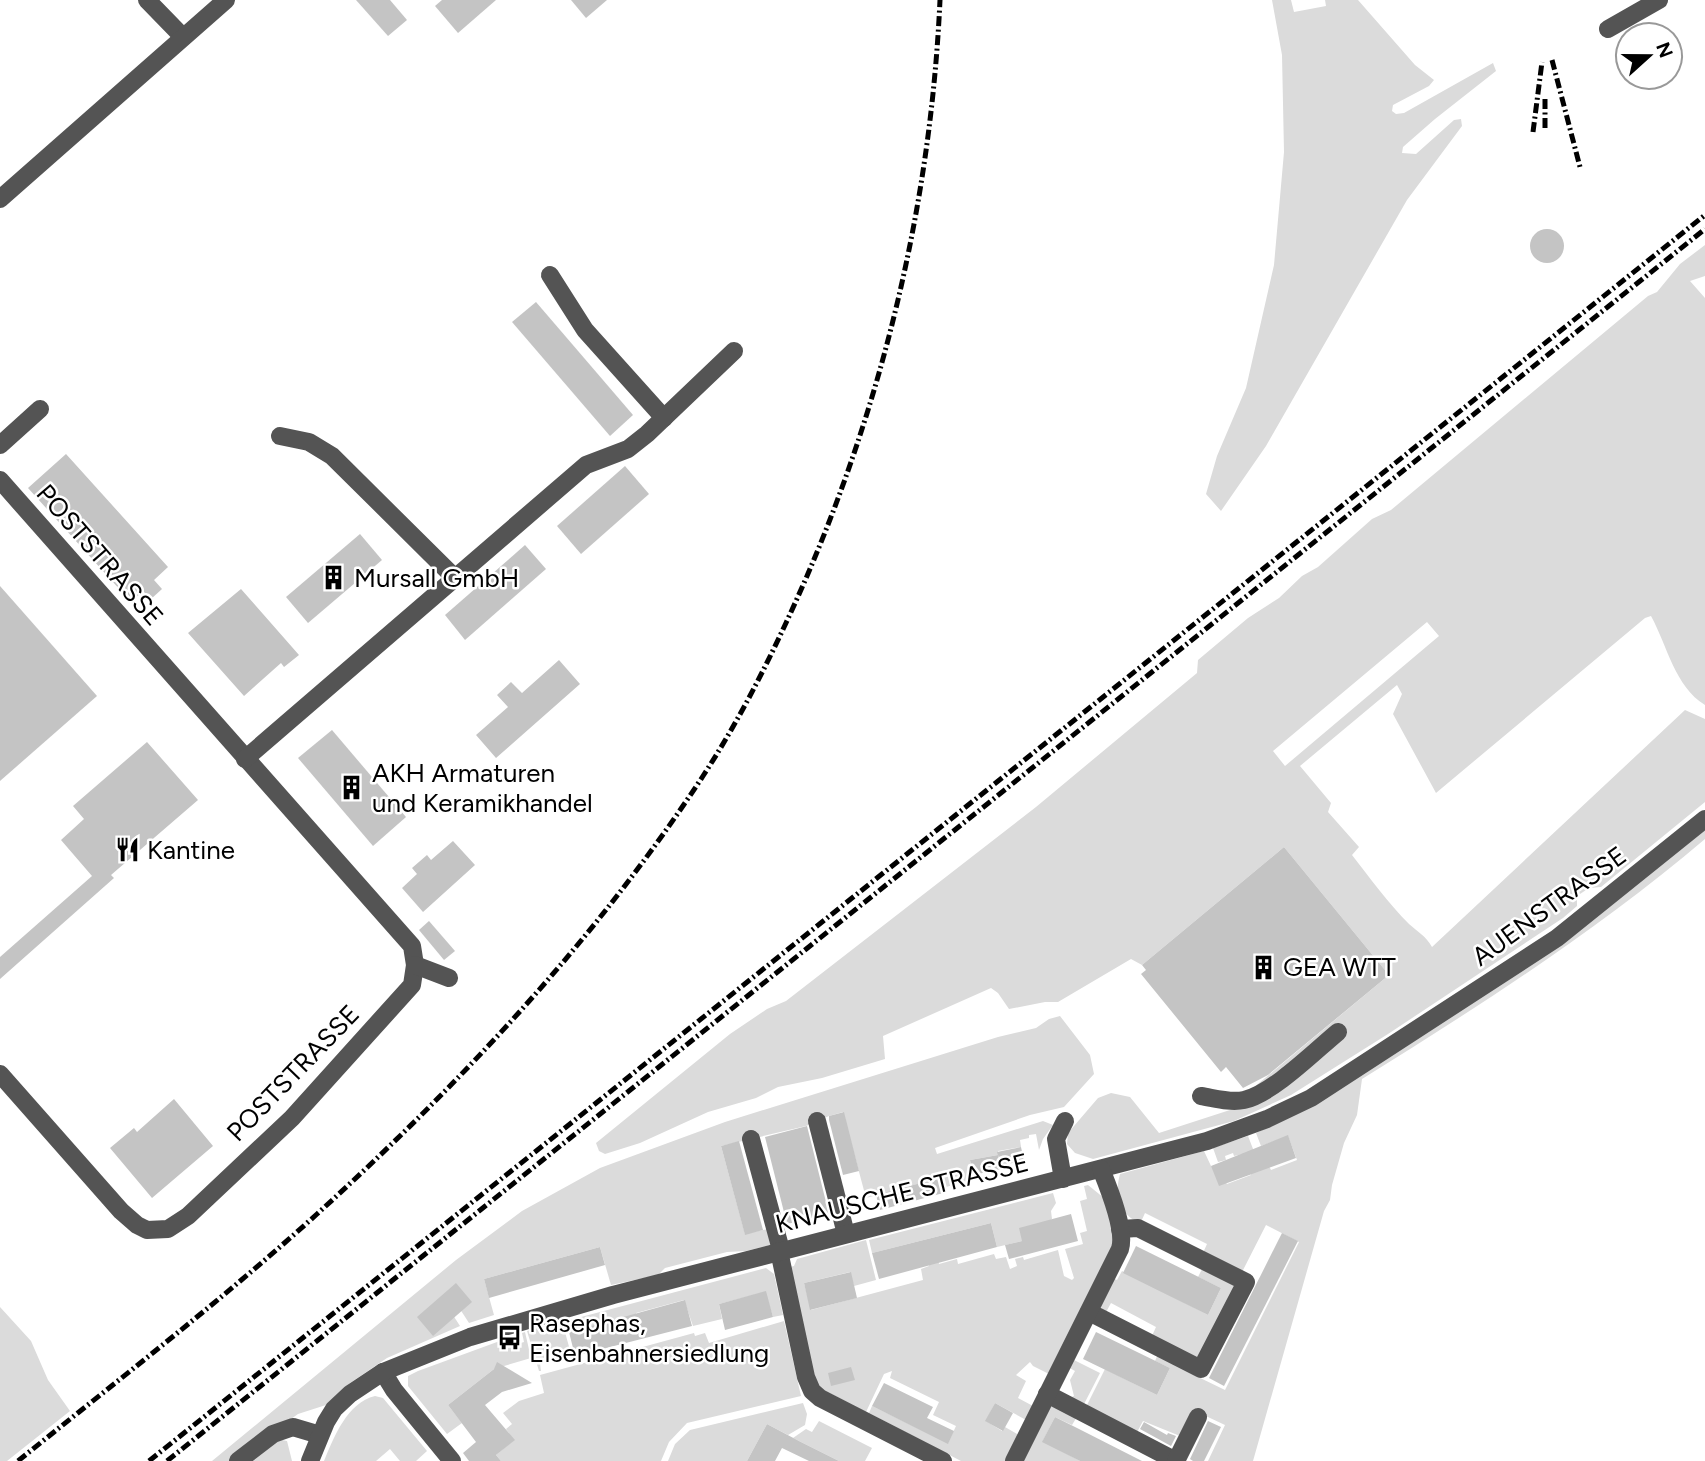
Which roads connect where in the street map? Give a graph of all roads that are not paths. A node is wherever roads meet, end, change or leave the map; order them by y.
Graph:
1 (147, 0) edge
2 (226, 0) edge
3 (1659, 0) edge
4 (1608, 29) dead end
5 (183, 37) junction
6 (0, 199) edge
7 (550, 275) dead end
8 (734, 351) dead end
9 (40, 409) dead end
10 (664, 418) junction
11 (280, 436) dead end
12 (0, 445) edge
13 (0, 480) edge
14 (455, 578) junction
15 (245, 758) junction
16 (1705, 819) edge
17 (415, 965) junction
18 (449, 978) dead end
19 (1419, 1028) joint
20 (1338, 1032) dead end
21 (0, 1074) edge
22 (1200, 1096) dead end
23 (817, 1121) dead end
24 (1065, 1121) dead end
25 (751, 1139) dead end
26 (1101, 1169) junction
27 (1063, 1179) junction
28 (1120, 1229) junction
29 (846, 1234) junction
30 (780, 1251) junction
31 (1089, 1312) junction
32 (383, 1372) junction
33 (1047, 1394) junction
34 (1198, 1417) dead end
35 (320, 1436) junction
36 (238, 1461) edge
37 (310, 1461) edge
38 (452, 1461) edge
39 (943, 1461) edge
40 (1014, 1461) edge
41 (1176, 1461) edge

1 - 5 street
2 - 5 street
3 - 4 street
5 - 6 street
7 - 10 street
8 - 10 street
9 - 12 street
10 - 14 street
11 - 14 street
13 - 15 street, POSTSTRASSE
14 - 15 street
15 - 17 street, POSTSTRASSE
16 - 19 street, AUENSTRASSE
17 - 18 street
17 - 21 street, POSTSTRASSE
19 - 26 street, KNAUSCHE STRASSE
20 - 22 street
23 - 29 street
24 - 27 street
25 - 30 street
26 - 27 street, KNAUSCHE STRASSE
26 - 28 street
27 - 29 street, KNAUSCHE STRASSE
28 - 31 street
28 - 31 street
29 - 30 street, KNAUSCHE STRASSE
30 - 32 street, KNAUSCHE STRASSE
30 - 39 street
31 - 33 street
32 - 35 street, KNAUSCHE STRASSE
32 - 38 street
33 - 40 street
33 - 41 street
34 - 41 street
35 - 36 street
35 - 37 street, KNAUSCHE STRASSE

